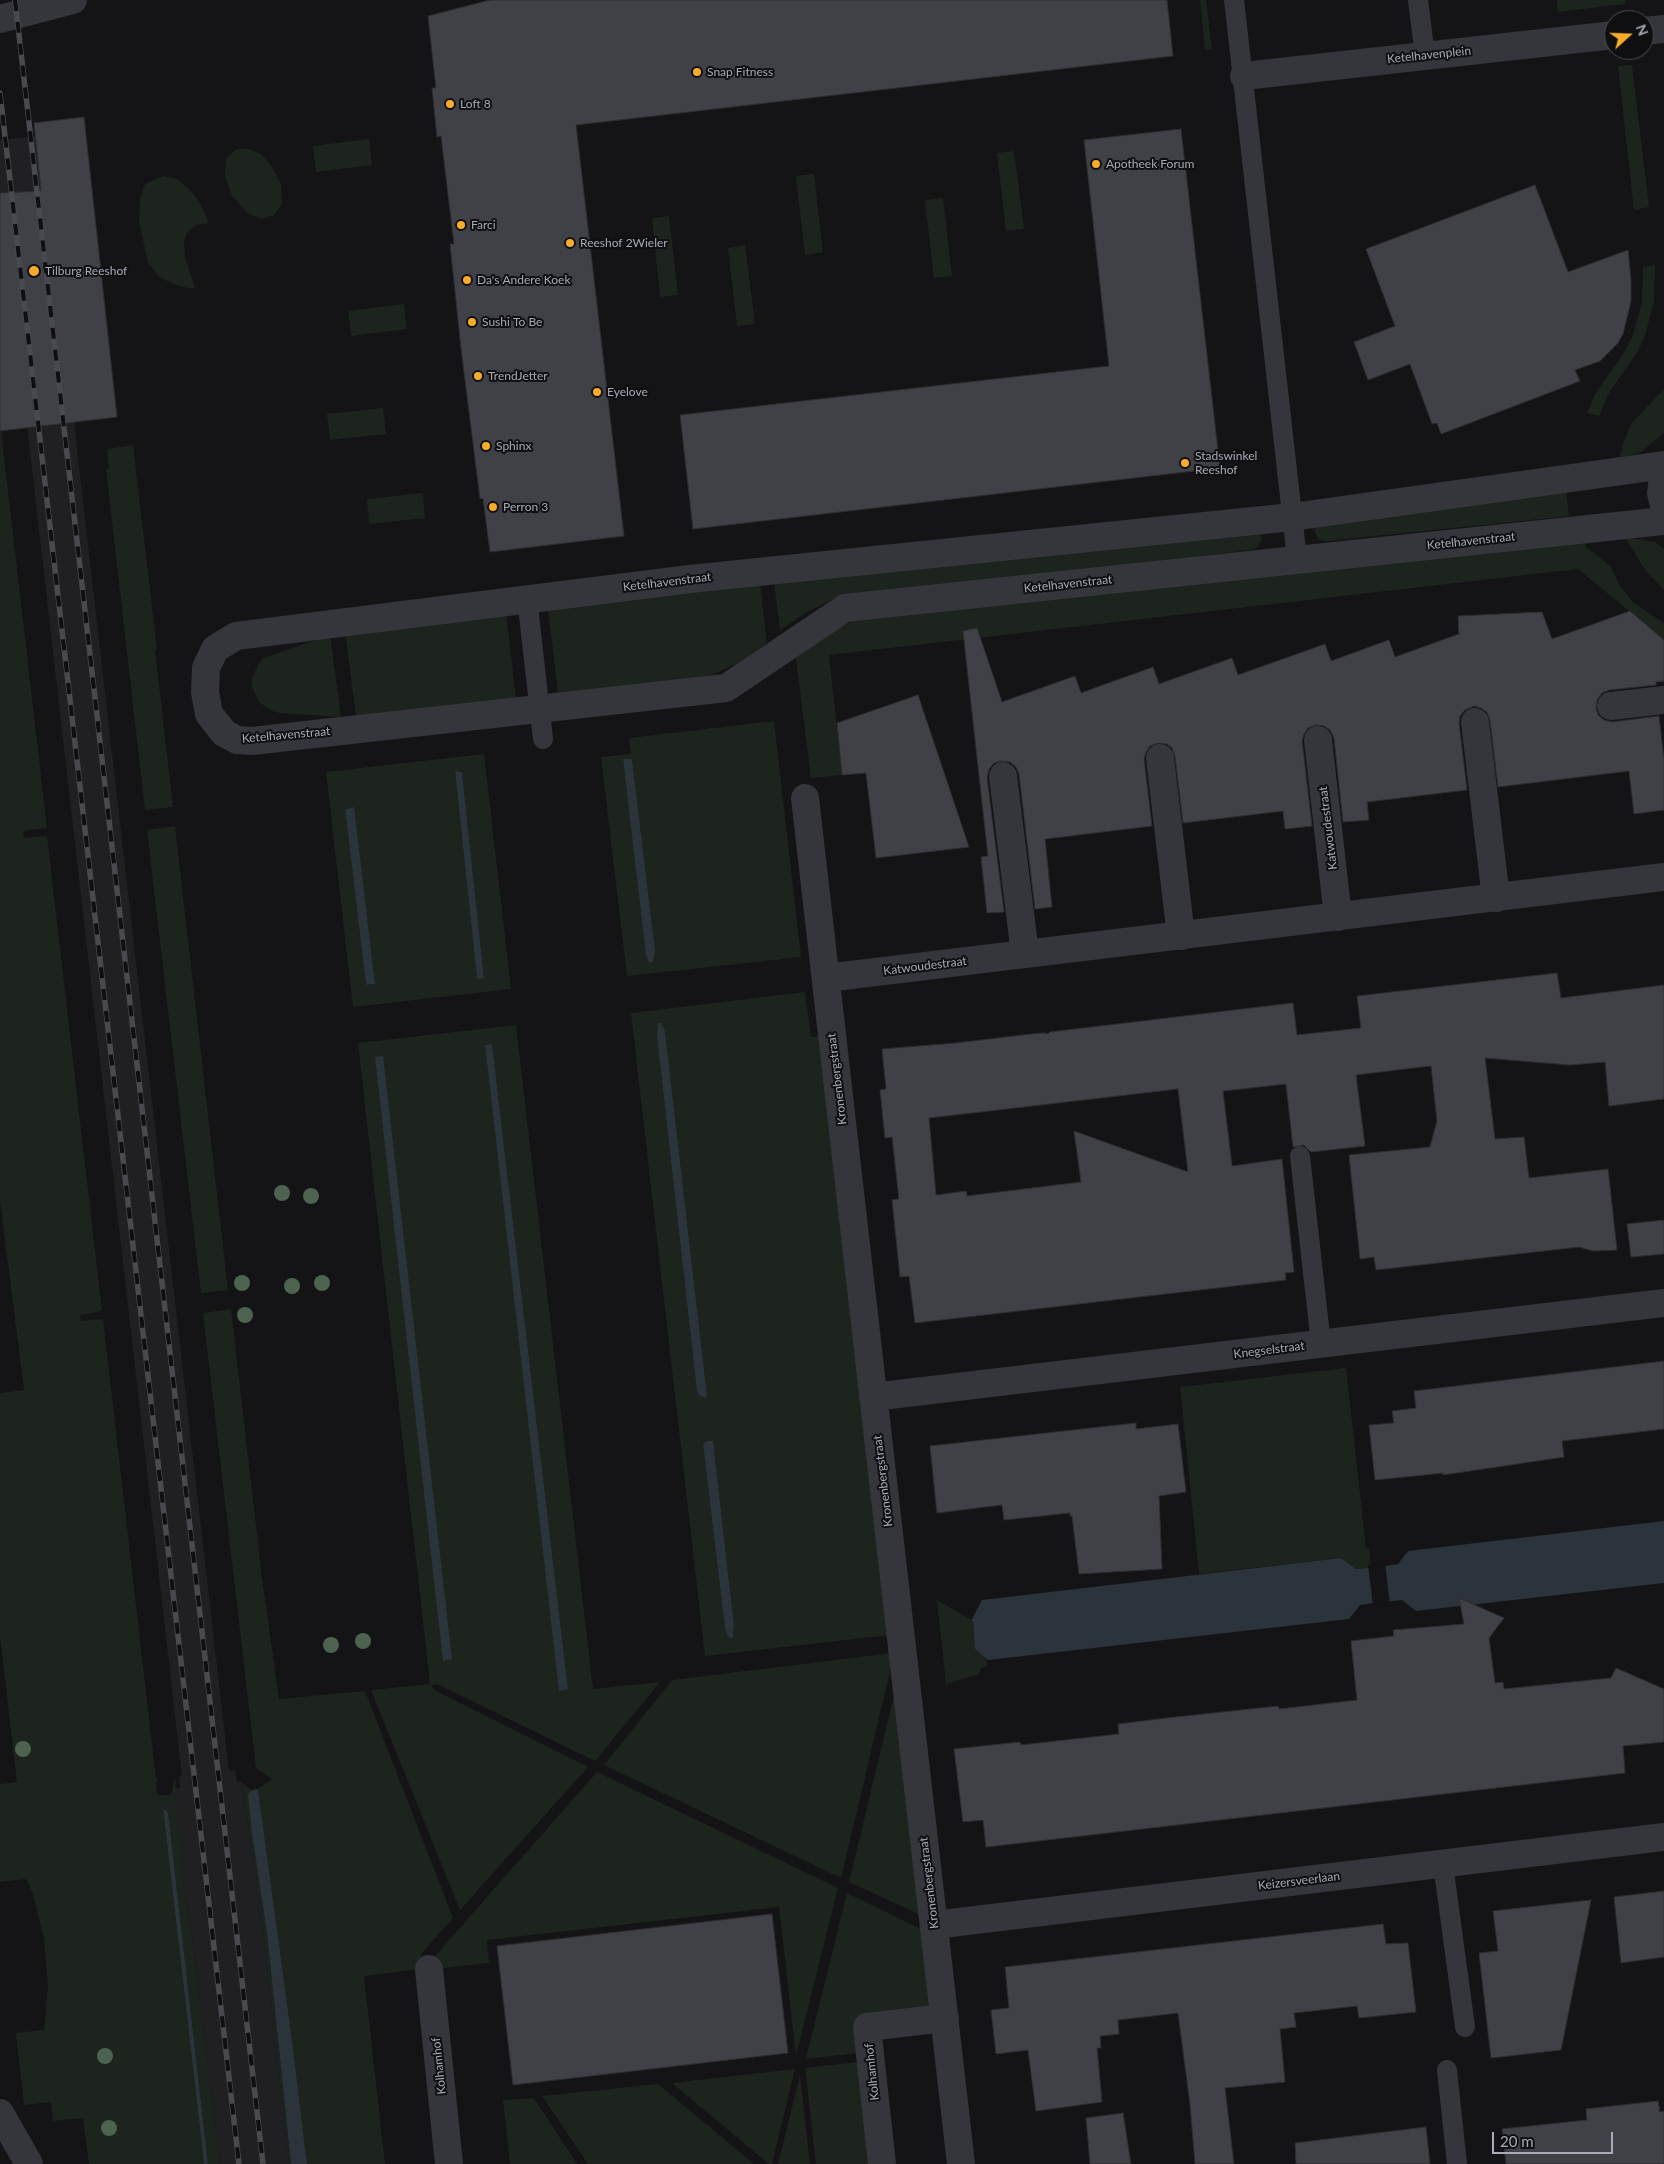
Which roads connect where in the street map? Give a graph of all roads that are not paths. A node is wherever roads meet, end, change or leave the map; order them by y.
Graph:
1 (73, 0) edge
2 (1236, 0) edge
3 (1418, 0) edge
4 (0, 19) edge
5 (1604, 36) edge
6 (1425, 56) junction
7 (1244, 76) junction
8 (1664, 465) edge
9 (1664, 470) edge
10 (1664, 505) edge
11 (1292, 517) junction
12 (1664, 521) edge
13 (1297, 559) junction
14 (527, 598) junction
15 (1664, 700) edge
16 (1611, 706) dead end
17 (539, 708) junction
18 (1475, 722) dead end
19 (543, 739) dead end
20 (1318, 740) dead end
21 (1160, 758) dead end
22 (1003, 776) dead end
23 (804, 798) dead end
24 (1664, 878) edge
25 (1496, 898) junction
26 (1338, 917) junction
27 (1181, 936) junction
28 (1025, 954) junction
29 (826, 978) junction
30 (1300, 1156) dead end
31 (1664, 1303) edge
32 (1321, 1344) junction
33 (873, 1397) junction
34 (1664, 1837) edge
35 (1443, 1864) junction
36 (934, 1925) junction
37 (428, 1969) dead end
38 (945, 2018) junction
39 (1465, 2028) dead end
40 (1447, 2070) dead end
41 (0, 2113) edge
42 (29, 2164) edge
43 (450, 2164) edge
44 (882, 2164) edge
45 (962, 2164) edge
46 (1457, 2164) edge

1 - 4 street
2 - 7 lane
3 - 6 lane
5 - 6 street, Ketelhavenplein
6 - 7 street, Ketelhavenplein
7 - 11 lane
8 - 11 street, Ketelhavenstraat
9 - 10 street
11 - 13 lane
11 - 14 street, Ketelhavenstraat
12 - 13 street, Ketelhavenstraat
13 - 17 street, Ketelhavenstraat
14 - 17 lane
14 - 17 street, Ketelhavenstraat
15 - 16 street
17 - 19 lane
18 - 25 street
20 - 26 street, Katwoudestraat
21 - 27 street
22 - 28 street
23 - 29 street, Kronenbergstraat
24 - 25 street, Katwoudestraat
25 - 26 street, Katwoudestraat
26 - 27 street, Katwoudestraat
27 - 28 street, Katwoudestraat
28 - 29 street, Katwoudestraat
29 - 33 street, Kronenbergstraat
30 - 32 lane
31 - 32 street, Knegselstraat
32 - 33 street, Knegselstraat
33 - 36 street, Kronenbergstraat
34 - 35 street, Keizersveerlaan
35 - 36 street, Keizersveerlaan
35 - 39 lane
36 - 38 street, Kronenbergstraat
37 - 43 street, Kolhamhof
38 - 44 street, Kolhamhof
38 - 45 street, Kronenbergstraat
40 - 46 lane
41 - 42 street

